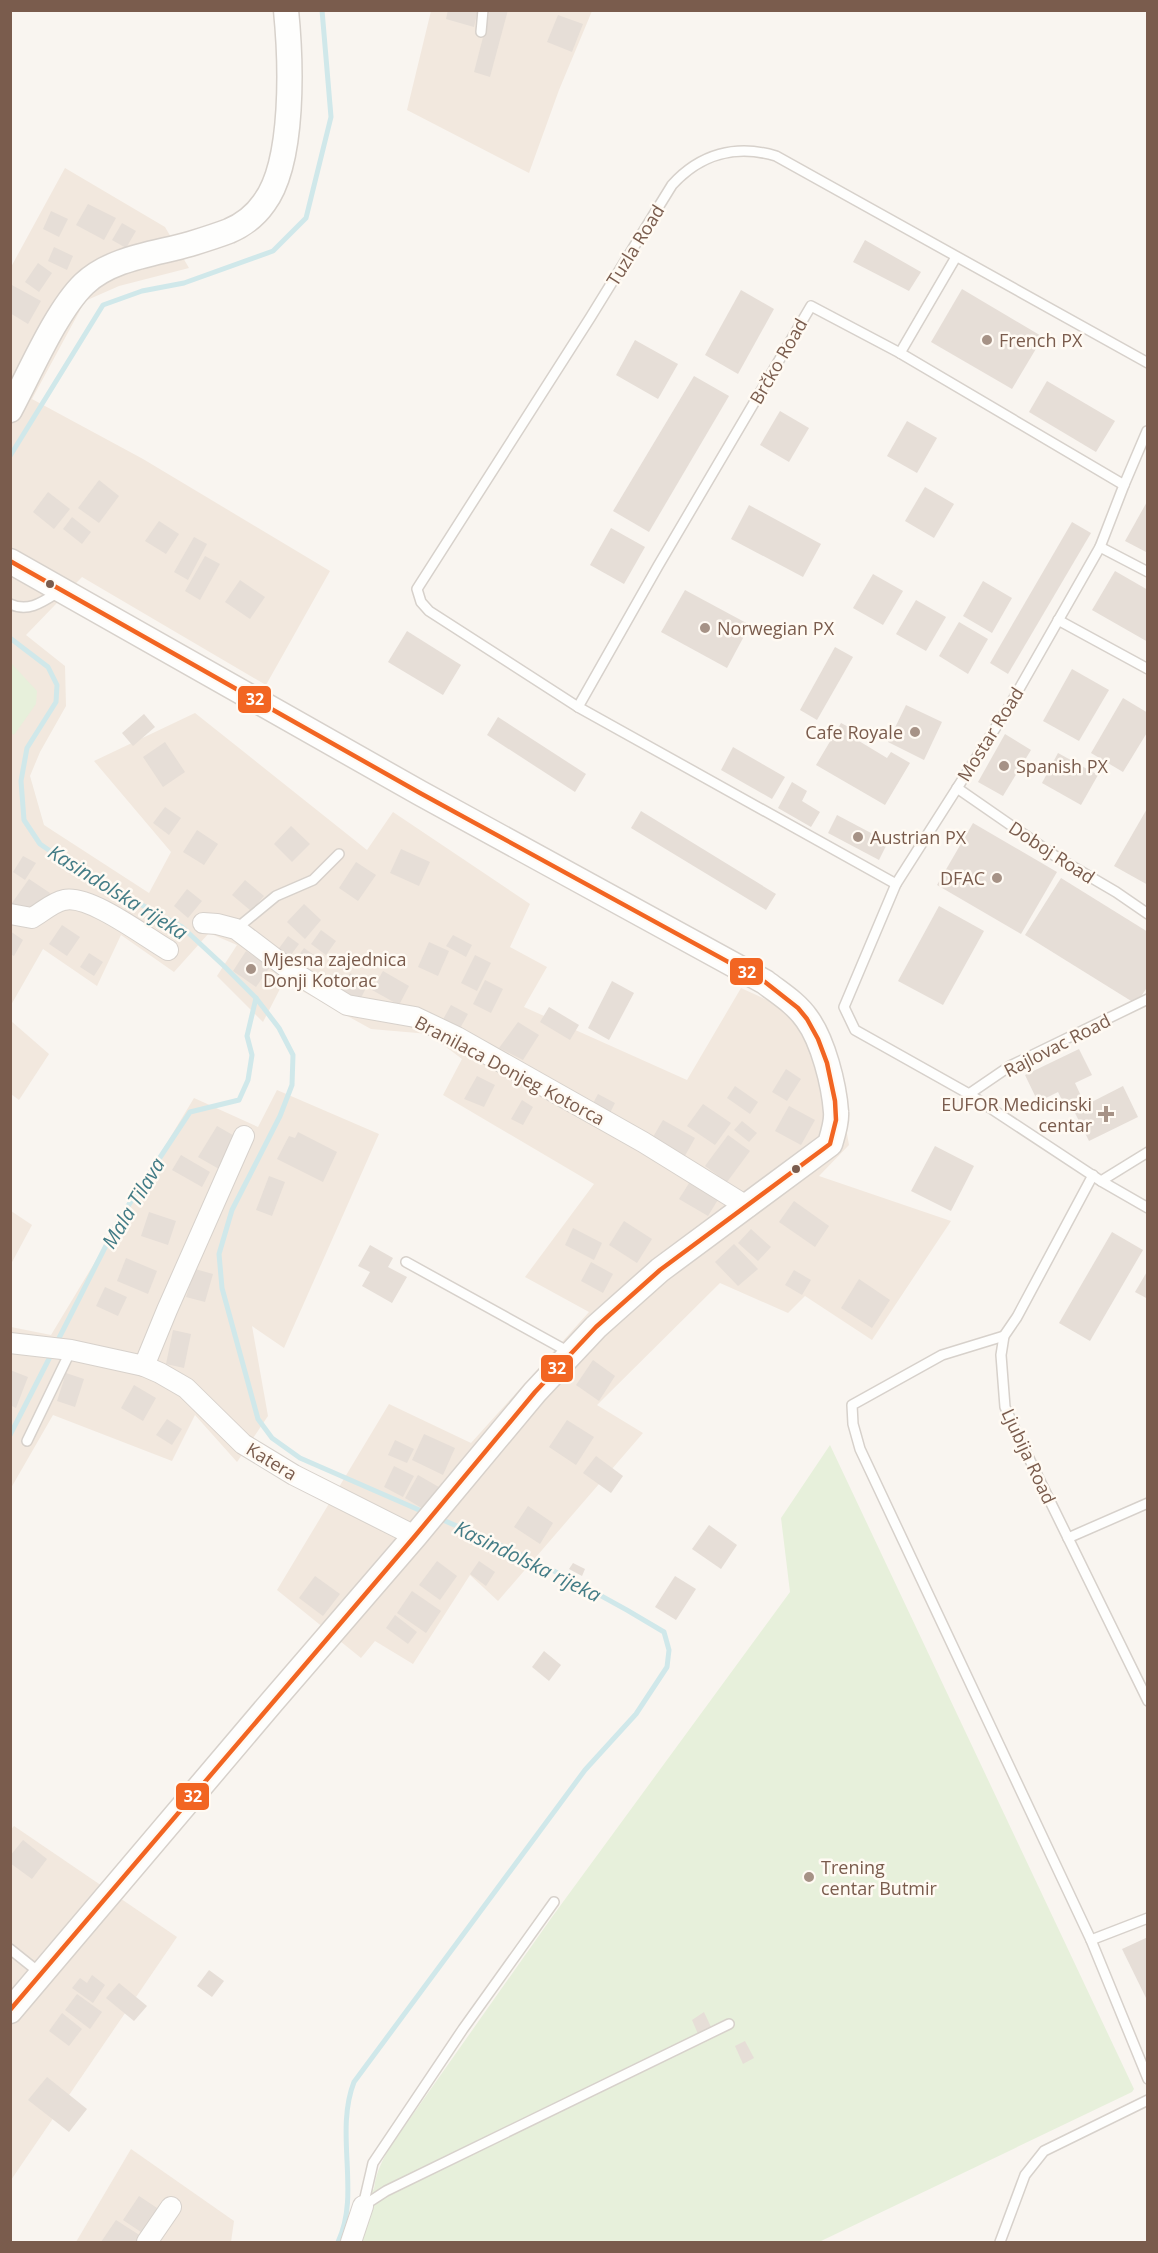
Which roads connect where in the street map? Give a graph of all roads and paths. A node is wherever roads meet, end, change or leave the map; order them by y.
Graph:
1 (286, 10) edge
2 (483, 10) edge
3 (481, 32) dead end
4 (956, 257) junction
5 (900, 353) junction
6 (1148, 363) edge
7 (10, 410) edge
8 (1147, 430) edge
9 (1124, 484) junction
10 (1100, 547) junction
11 (10, 561) edge
12 (1148, 572) edge
13 (63, 590) junction
14 (10, 604) edge
15 (1058, 620) junction
16 (1148, 669) edge
17 (578, 707) junction
18 (957, 788) junction
19 (339, 854) dead end
20 (896, 884) junction
21 (10, 914) edge
22 (1148, 914) edge
23 (203, 923) dead end
24 (236, 929) junction
25 (168, 950) dead end
26 (1148, 999) edge
27 (969, 1094) junction
28 (244, 1136) dead end
29 (1148, 1152) edge
30 (1093, 1175) junction
31 (1101, 1181) junction
32 (748, 1207) junction
33 (1148, 1208) edge
34 (406, 1262) dead end
35 (1004, 1336) junction
36 (10, 1343) edge
37 (60, 1349) junction
38 (571, 1353) junction
39 (144, 1366) junction
40 (27, 1441) dead end
41 (1148, 1503) edge
42 (420, 1530) junction
43 (1068, 1538) junction
44 (1148, 1701) edge
45 (554, 1902) dead end
46 (1148, 1918) edge
47 (1091, 1940) junction
48 (10, 1949) edge
49 (41, 1974) junction
50 (10, 2011) edge
51 (729, 2024) dead end
52 (1148, 2079) edge
53 (1148, 2100) edge
54 (363, 2206) junction
55 (171, 2207) dead end
56 (147, 2242) edge
57 (351, 2242) edge
58 (1000, 2242) edge

1 - 7 street
2 - 3 lane
4 - 5 lane
4 - 6 lane, Tuzla Road
4 - 17 lane, Tuzla Road
5 - 9 lane, Brčko Road
5 - 17 lane, Brčko Road
8 - 9 lane, Mostar Road
9 - 10 lane, Mostar Road
10 - 12 lane
10 - 15 lane, Mostar Road
11 - 13 street
13 - 14 lane
13 - 32 street
15 - 16 lane
15 - 18 lane, Mostar Road
17 - 20 lane
18 - 20 lane, Mostar Road
18 - 22 lane, Doboj Road
19 - 24 lane
20 - 27 lane, Mostar Road
21 - 25 street
23 - 24 street, Branilaca Donjeg Kotorca
24 - 32 street, Branilaca Donjeg Kotorca
26 - 27 lane, Rajlovac Road
27 - 30 lane
28 - 39 street
29 - 31 lane
30 - 31 lane
30 - 35 lane, Ljubija Road
31 - 33 lane
32 - 38 street
34 - 38 lane
35 - 43 lane, Ljubija Road
35 - 47 lane
36 - 37 street, Katera
37 - 39 street, Katera
37 - 40 lane
38 - 42 street
39 - 42 street, Katera
41 - 43 lane
42 - 49 street
43 - 44 lane, Ljubija Road
45 - 54 lane
46 - 47 lane
47 - 52 lane
48 - 49 lane
49 - 50 street
51 - 54 lane
53 - 58 lane
54 - 57 street
55 - 56 street

